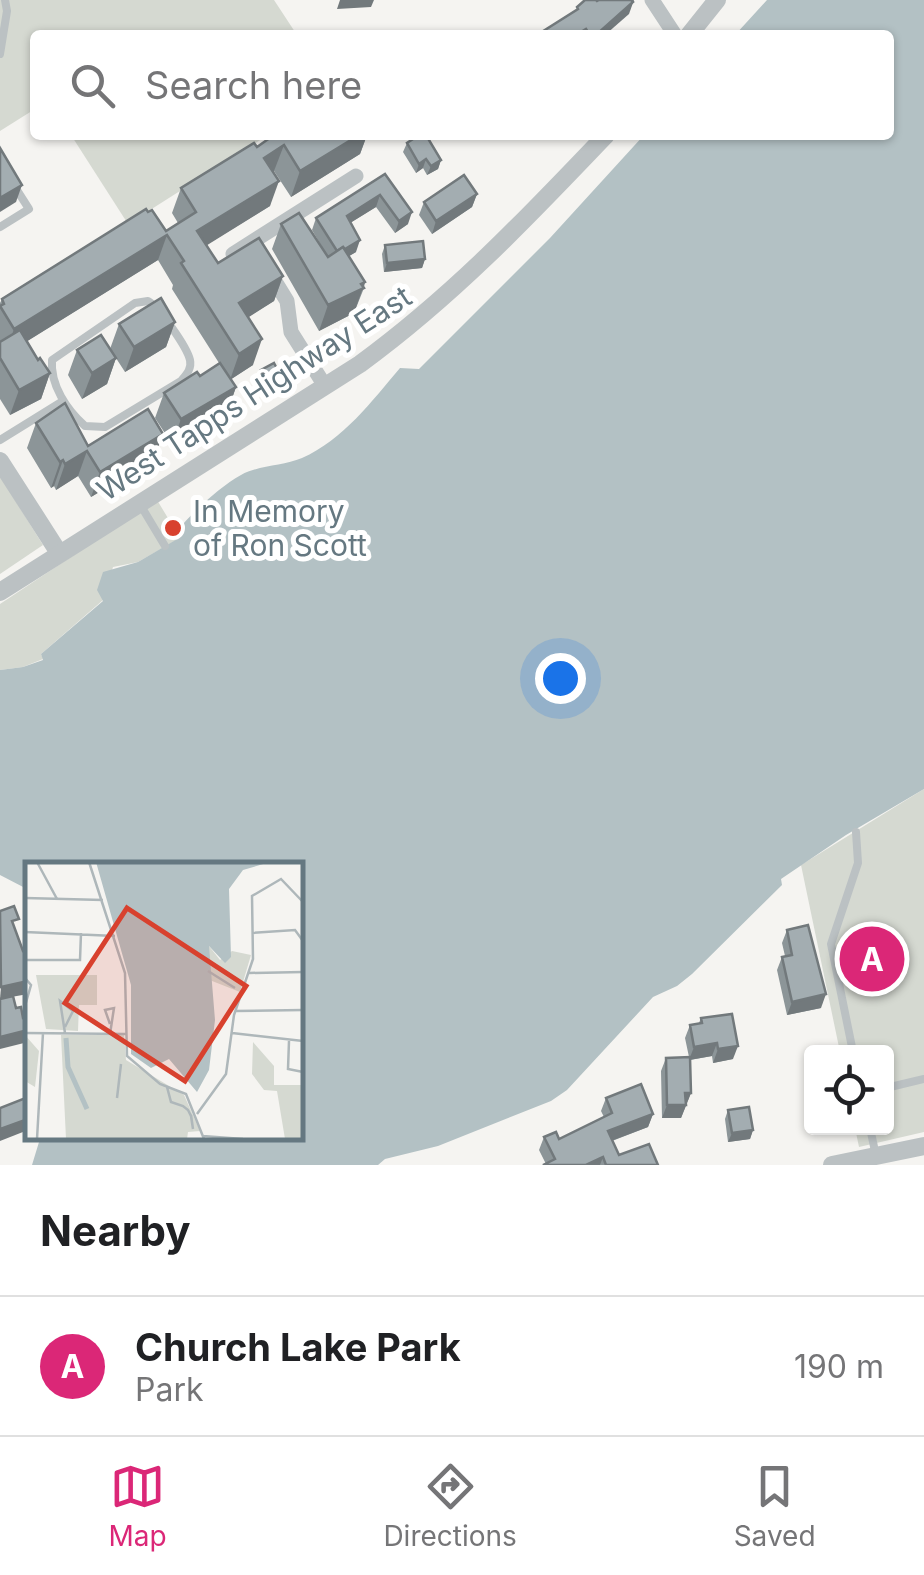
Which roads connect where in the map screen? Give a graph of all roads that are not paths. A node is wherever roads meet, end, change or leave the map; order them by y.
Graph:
1 (5, 0) edge
2 (652, 0) edge
3 (718, 0) edge
4 (672, 30) edge
5 (693, 30) edge
6 (0, 54) edge
7 (601, 140) edge
8 (356, 176) dead end
9 (10, 178) edge
10 (0, 227) edge
11 (251, 243) junction
12 (222, 261) edge
13 (324, 386) junction
14 (63, 401) junction
15 (0, 440) edge
16 (0, 461) edge
17 (138, 502) junction
18 (166, 546) dead end
19 (59, 553) junction
20 (0, 592) edge
21 (856, 832) dead end
22 (852, 1045) edge
23 (924, 1080) edge
24 (894, 1086) edge
25 (872, 1135) edge
26 (924, 1146) edge
27 (876, 1156) junction
28 (832, 1165) edge

1 - 6 lane
2 - 4 street
3 - 5 street
7 - 13 street, West Tapps Highway East
8 - 11 street
9 - 10 lane
11 - 12 street
11 - 13 street
13 - 17 street, West Tapps Highway East
14 - 14 lane
14 - 15 lane
16 - 19 street
17 - 18 lane
17 - 19 street, West Tapps Highway East
19 - 20 street, West Tapps Highway East
21 - 22 lane
23 - 24 lane
25 - 27 lane
26 - 27 street
27 - 28 street

